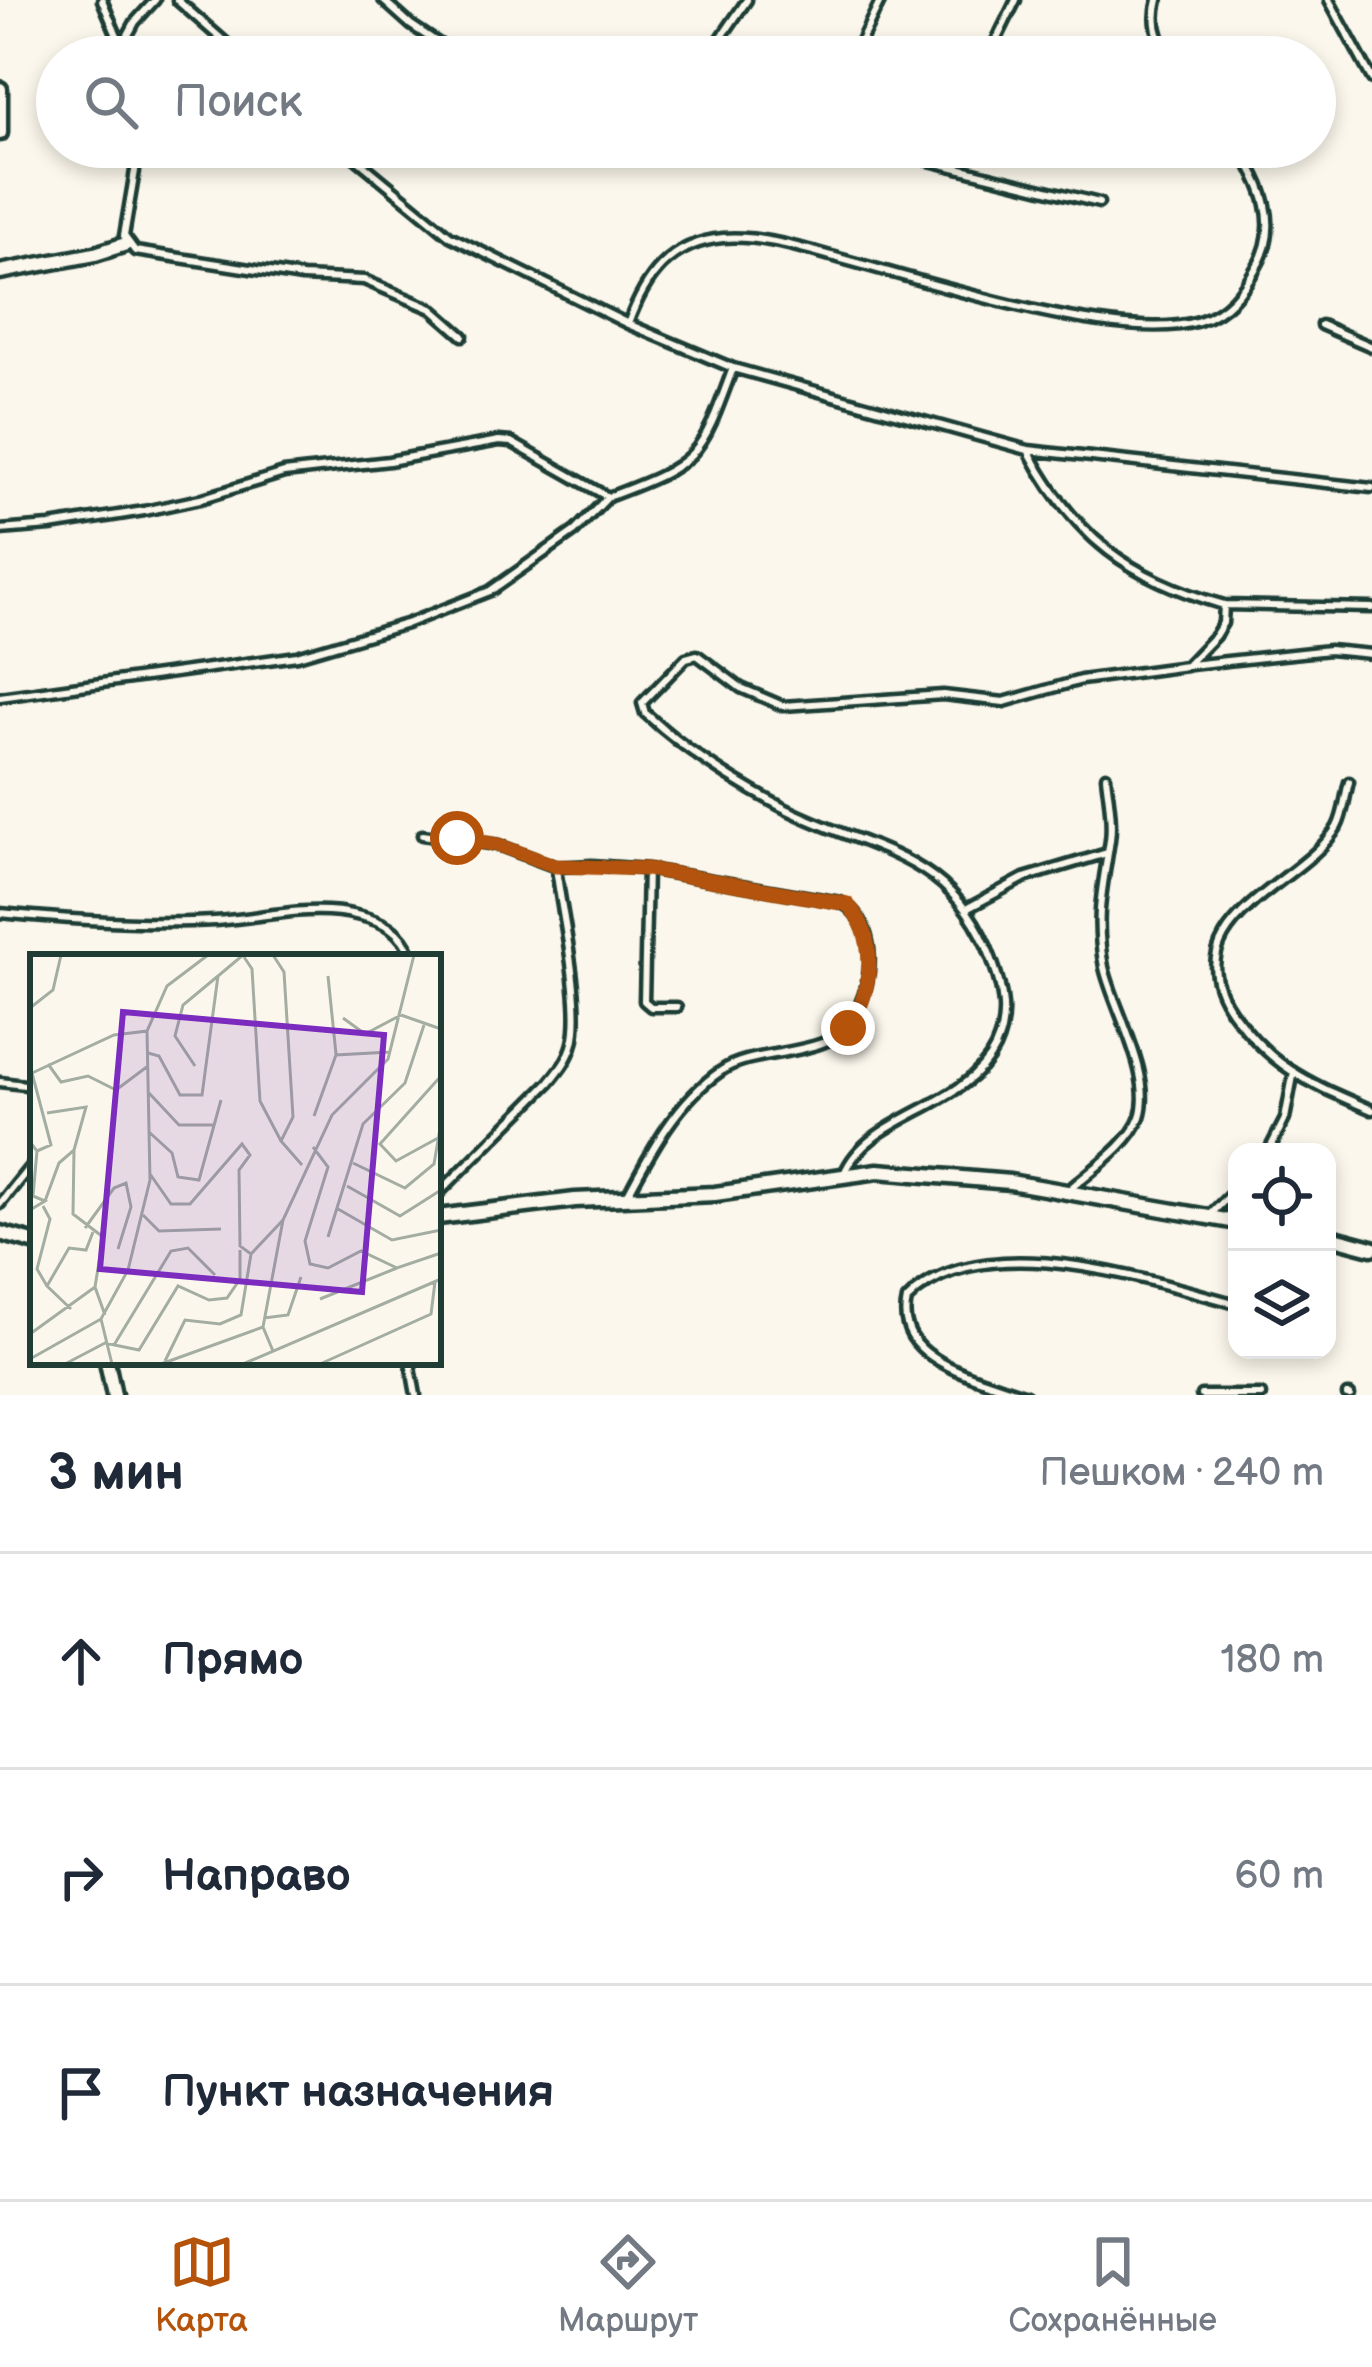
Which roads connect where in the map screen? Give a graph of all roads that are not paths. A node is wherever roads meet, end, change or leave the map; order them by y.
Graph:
1 (102, 0) edge
2 (155, 0) edge
3 (177, 0) edge
4 (383, 0) edge
5 (747, 0) edge
6 (881, 0) edge
7 (1016, 0) edge
8 (1158, 0) edge
9 (1329, 0) edge
10 (118, 36) edge
11 (127, 36) edge
12 (218, 36) edge
13 (426, 36) edge
14 (722, 36) edge
15 (863, 36) edge
16 (998, 36) edge
17 (1158, 36) edge
18 (1372, 80) edge
19 (0, 89) edge
20 (0, 134) edge
21 (136, 168) edge
22 (367, 168) edge
23 (956, 168) edge
24 (1251, 168) edge
25 (1099, 203) dead end
26 (126, 244) junction
27 (0, 272) edge
28 (628, 324) junction
29 (1322, 325) dead end
30 (463, 336) dead end
31 (1372, 346) edge
32 (733, 368) junction
33 (1028, 450) junction
34 (1372, 488) edge
35 (608, 497) junction
36 (0, 530) edge
37 (1224, 605) junction
38 (1372, 608) edge
39 (1372, 654) edge
40 (1186, 666) junction
41 (0, 697) edge
42 (1106, 776) dead end
43 (1349, 782) dead end
44 (422, 835) dead end
45 (1107, 853) junction
46 (556, 866) junction
47 (647, 869) junction
48 (968, 908) junction
49 (0, 913) edge
50 (410, 954) edge
51 (677, 1007) dead end
52 (1293, 1076) junction
53 (0, 1082) edge
54 (30, 1086) edge
55 (1372, 1110) edge
56 (1273, 1143) edge
57 (30, 1167) edge
58 (844, 1174) junction
59 (441, 1190) edge
60 (1067, 1192) junction
61 (1228, 1197) edge
62 (626, 1199) junction
63 (0, 1204) edge
64 (441, 1217) edge
65 (1209, 1217) junction
66 (1228, 1220) edge
67 (0, 1233) edge
68 (1336, 1238) edge
69 (30, 1241) edge
70 (1372, 1248) edge
71 (1228, 1302) edge
72 (107, 1365) edge
73 (411, 1365) edge
74 (114, 1395) edge
75 (416, 1395) edge
76 (1026, 1395) edge
77 (1201, 1395) edge
78 (1262, 1395) edge

1 - 10 lane
2 - 11 lane
3 - 12 lane
4 - 13 lane
5 - 14 lane
6 - 15 lane
7 - 16 lane
8 - 17 lane
9 - 18 lane
19 - 20 street
21 - 26 lane
22 - 28 lane
23 - 25 lane
24 - 28 lane
26 - 27 street
26 - 30 lane
28 - 32 lane
29 - 31 lane
32 - 33 lane
32 - 35 lane
33 - 34 lane
33 - 37 lane
35 - 36 lane
35 - 41 lane
37 - 38 lane
37 - 40 lane
39 - 40 lane
40 - 48 lane
42 - 45 lane
43 - 52 lane
44 - 46 lane
45 - 48 lane
45 - 60 lane
46 - 47 lane
46 - 59 lane
47 - 51 lane
47 - 62 lane
48 - 58 lane
49 - 50 lane
52 - 55 lane
52 - 56 lane
53 - 54 lane
57 - 63 lane
58 - 60 street
58 - 62 street
60 - 65 street
61 - 65 lane
62 - 64 street
65 - 66 street
67 - 69 street
68 - 70 street
71 - 76 lane
72 - 74 street
73 - 75 lane
77 - 78 lane

